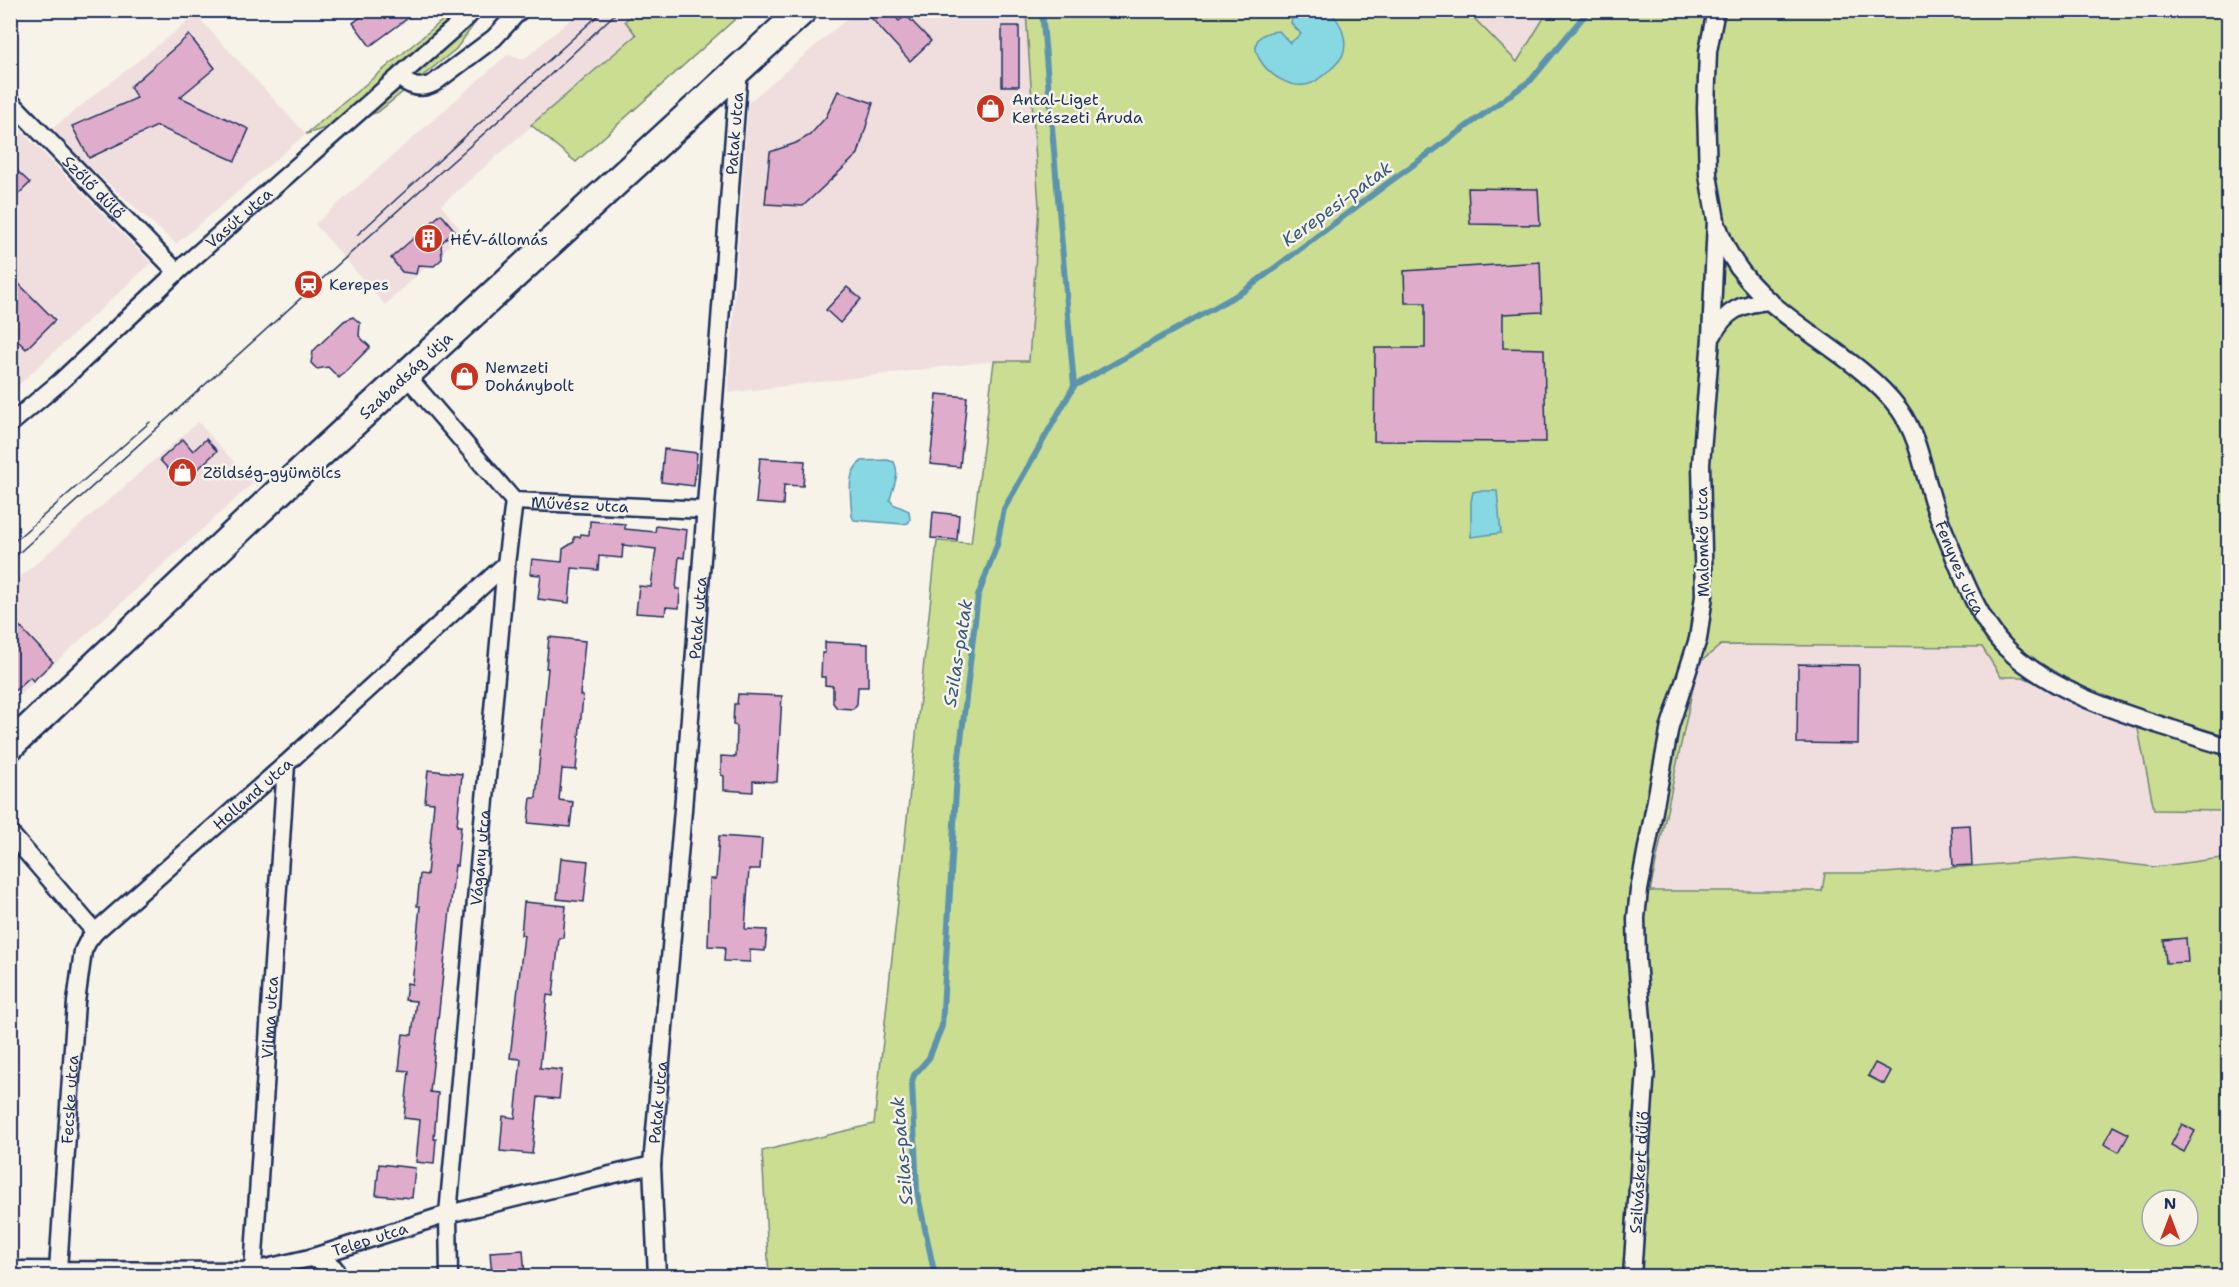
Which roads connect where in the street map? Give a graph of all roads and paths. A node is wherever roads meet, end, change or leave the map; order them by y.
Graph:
1 (520, 10) edge
2 (803, 10) edge
3 (1716, 10) edge
4 (467, 13) edge
5 (739, 69) junction
6 (400, 78) junction
7 (10, 101) edge
8 (1716, 220) junction
9 (177, 272) junction
10 (1770, 301) junction
11 (1711, 338) junction
12 (406, 375) junction
13 (10, 424) edge
14 (514, 501) junction
15 (705, 510) junction
16 (506, 564) junction
17 (10, 746) edge
18 (2229, 746) edge
19 (286, 764) junction
20 (10, 833) edge
21 (95, 932) junction
22 (1646, 1068) joint
23 (652, 1166) junction
24 (448, 1214) junction
25 (310, 1258) junction
26 (10, 1270) edge
27 (58, 1270) junction
28 (253, 1270) junction
29 (337, 1276) edge
30 (449, 1276) edge
31 (657, 1276) edge
32 (1632, 1276) edge

1 - 6 street
2 - 5 main road, Szabadság útja
3 - 8 street, Malomkő utca
4 - 6 street, Vasút utca
5 - 12 main road, Szabadság útja
5 - 15 street, Patak utca
6 - 9 street, Vasút utca
7 - 9 street, Szőlő dűlő
8 - 10 street, Fenyves utca
8 - 11 street, Malomkő utca
9 - 13 street, Vasút utca
10 - 11 street
10 - 18 street, Fenyves utca
11 - 22 street, Malomkő utca
12 - 14 street, Művész utca
12 - 17 main road, Szabadság útja
14 - 15 street, Művész utca
14 - 16 street, Vágány utca
15 - 23 street, Patak utca
16 - 19 street, Holland utca
16 - 24 street, Vágány utca
19 - 21 street, Holland utca
19 - 28 street, Vilma utca
20 - 21 street
21 - 27 street, Fecske utca
22 - 32 street, Szilváskert dűlő
23 - 24 street, Telep utca
23 - 31 street, Patak utca
24 - 25 street, Telep utca
24 - 30 street, Vágány utca
25 - 28 street, Telep utca
25 - 29 street
26 - 27 street, Telep utca
27 - 28 street, Telep utca

